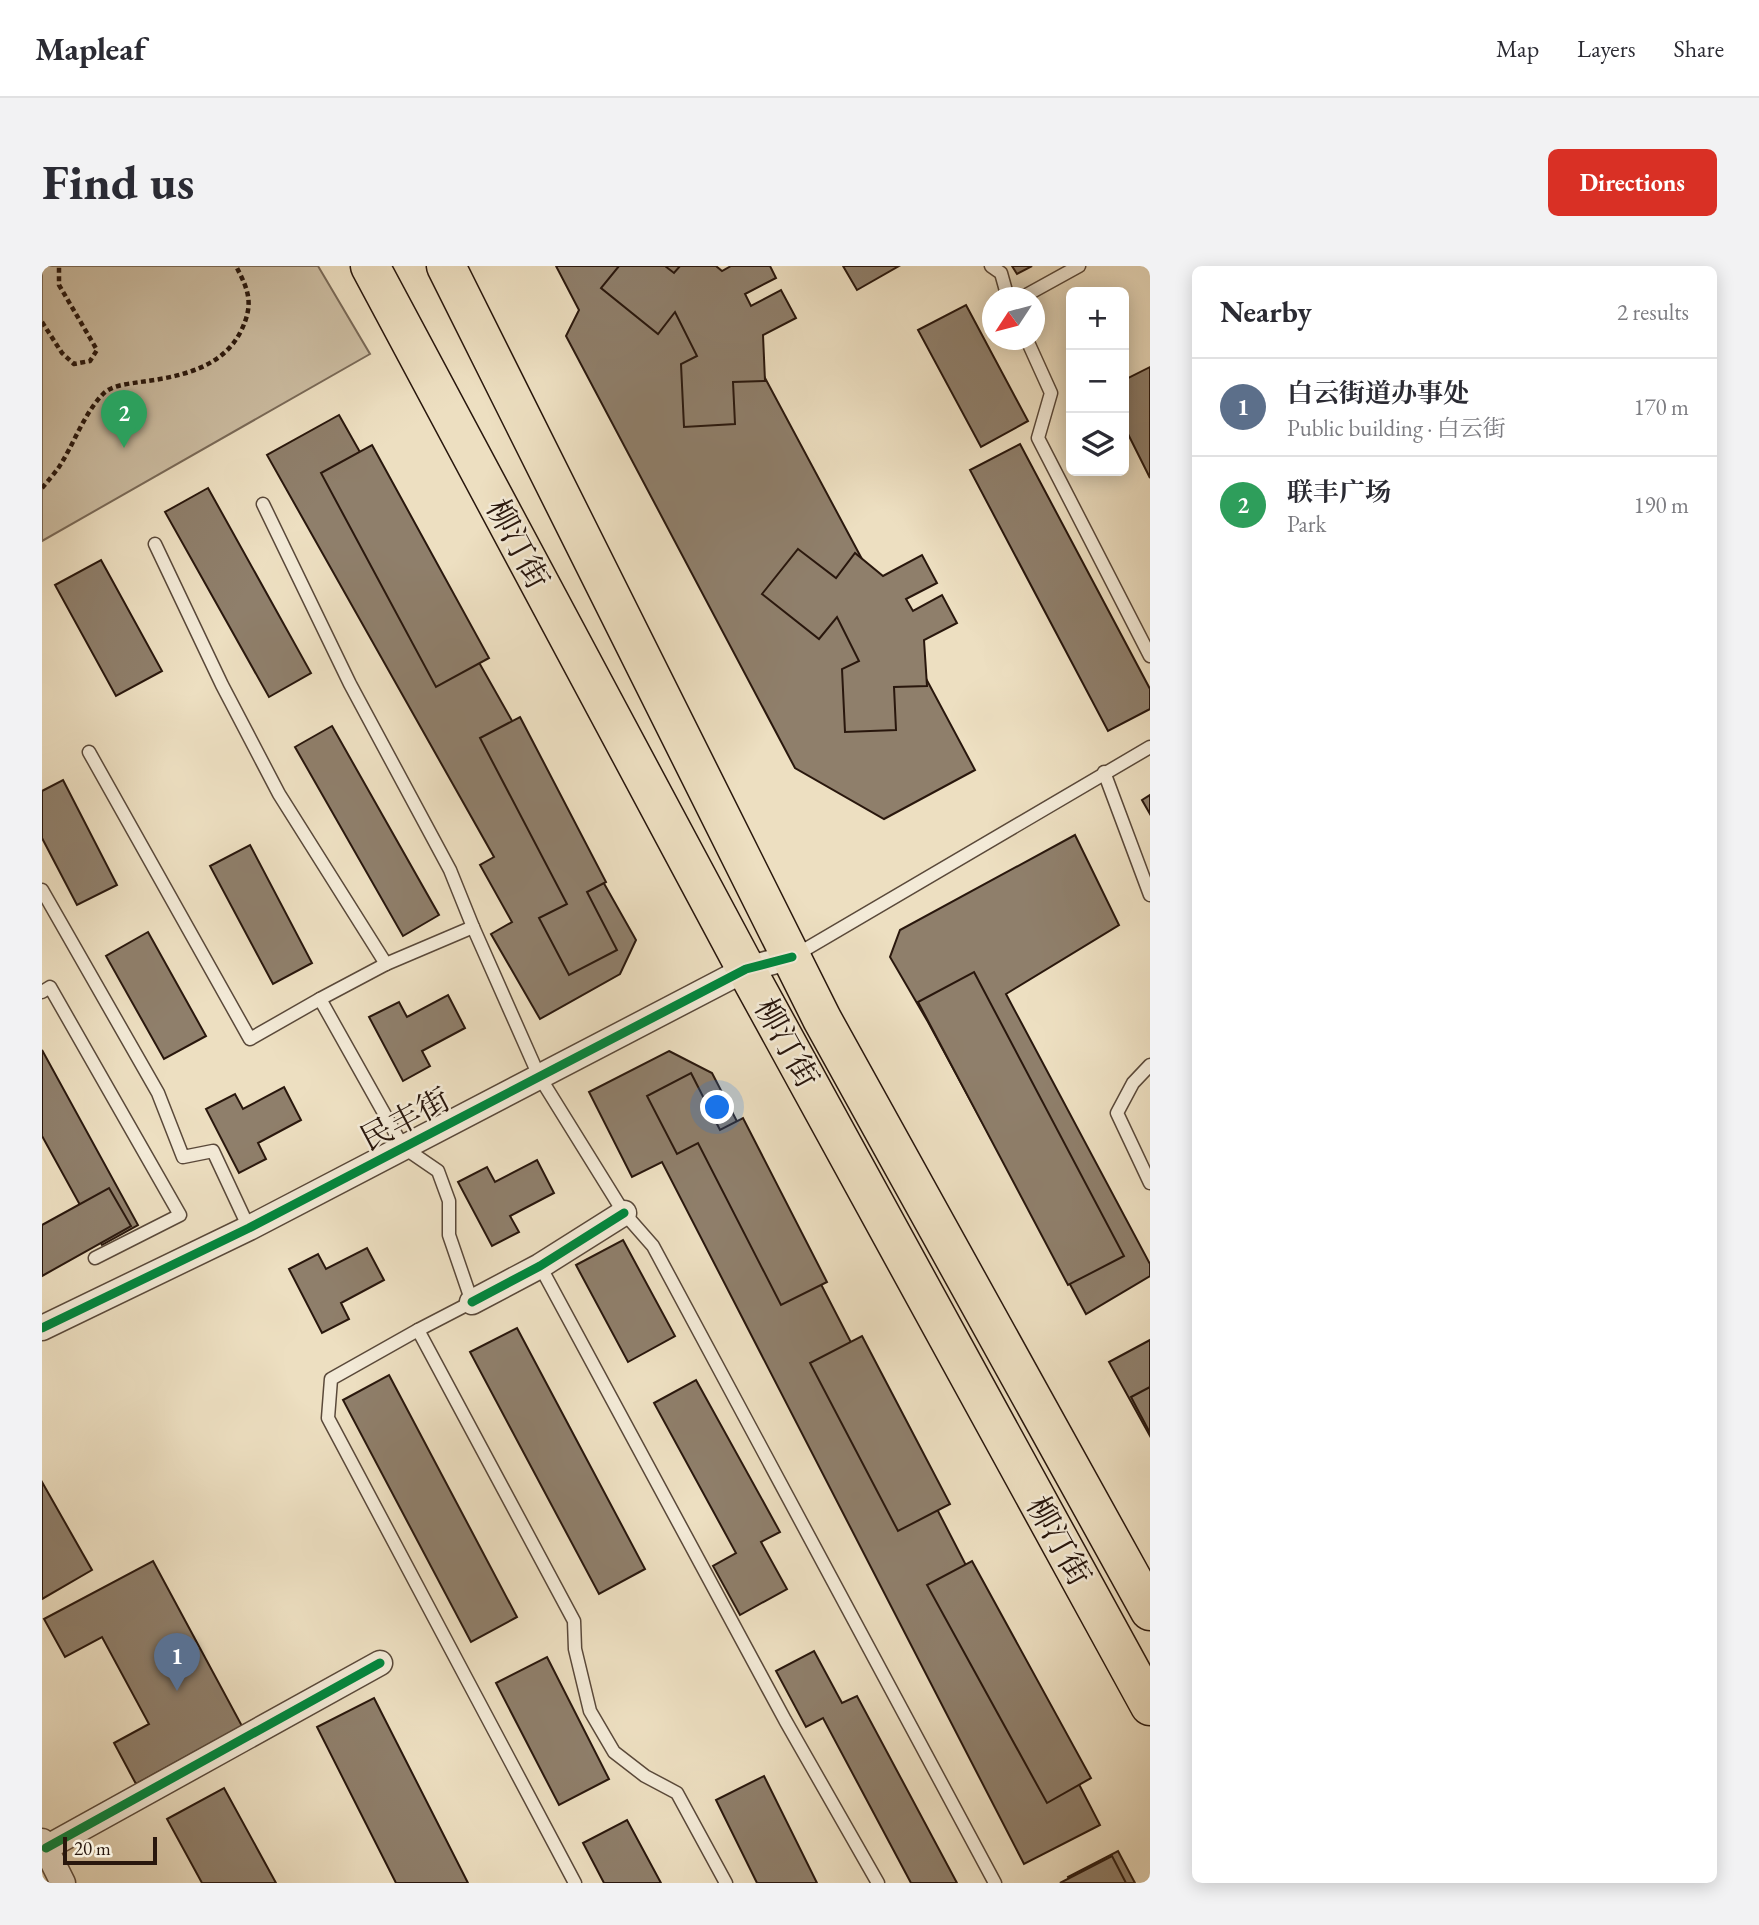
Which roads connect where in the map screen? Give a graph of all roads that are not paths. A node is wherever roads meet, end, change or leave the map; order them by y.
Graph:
1 (370, 266) edge
2 (446, 266) edge
3 (991, 266) edge
4 (1079, 266) edge
5 (1005, 287) edge
6 (1041, 287) edge
7 (1032, 350) edge
8 (263, 505) dead end
9 (155, 544) dead end
10 (1150, 656) edge
11 (1150, 747) edge
12 (89, 752) dead end
13 (1104, 772) junction
14 (42, 890) edge
15 (1150, 895) edge
16 (472, 927) junction
17 (792, 957) junction
18 (386, 964) junction
19 (746, 969) junction
20 (42, 992) edge
21 (320, 999) junction
22 (1150, 1065) edge
23 (539, 1076) junction
24 (403, 1147) junction
25 (1150, 1183) edge
26 (624, 1213) junction
27 (249, 1228) junction
28 (95, 1258) dead end
29 (540, 1266) junction
30 (472, 1302) junction
31 (42, 1328) edge
32 (418, 1330) junction
33 (1150, 1611) edge
34 (380, 1663) dead end
35 (1150, 1706) edge
36 (44, 1845) edge
37 (63, 1883) edge
38 (575, 1883) edge
39 (726, 1883) edge
40 (878, 1883) edge
41 (995, 1883) edge

1 - 19 main road, 柳汀街
2 - 17 main road, 柳汀街
3 - 5 lane
4 - 6 lane
7 - 10 lane
8 - 16 lane
9 - 18 lane
11 - 13 lane
12 - 21 lane
13 - 15 lane
13 - 17 lane
14 - 27 lane
16 - 18 lane
16 - 23 lane
17 - 19 street, 民丰街
17 - 33 main road, 柳汀街
18 - 21 lane
19 - 23 street, 民丰街
19 - 35 main road, 柳汀街
20 - 28 lane
21 - 24 lane
22 - 25 lane
23 - 24 street, 民丰街
23 - 26 lane
24 - 27 street, 民丰街
24 - 30 lane
26 - 29 street
26 - 41 lane
27 - 31 street, 民丰街
29 - 30 street
29 - 40 lane
30 - 32 lane
32 - 38 lane
32 - 39 lane
34 - 36 street
36 - 37 street

